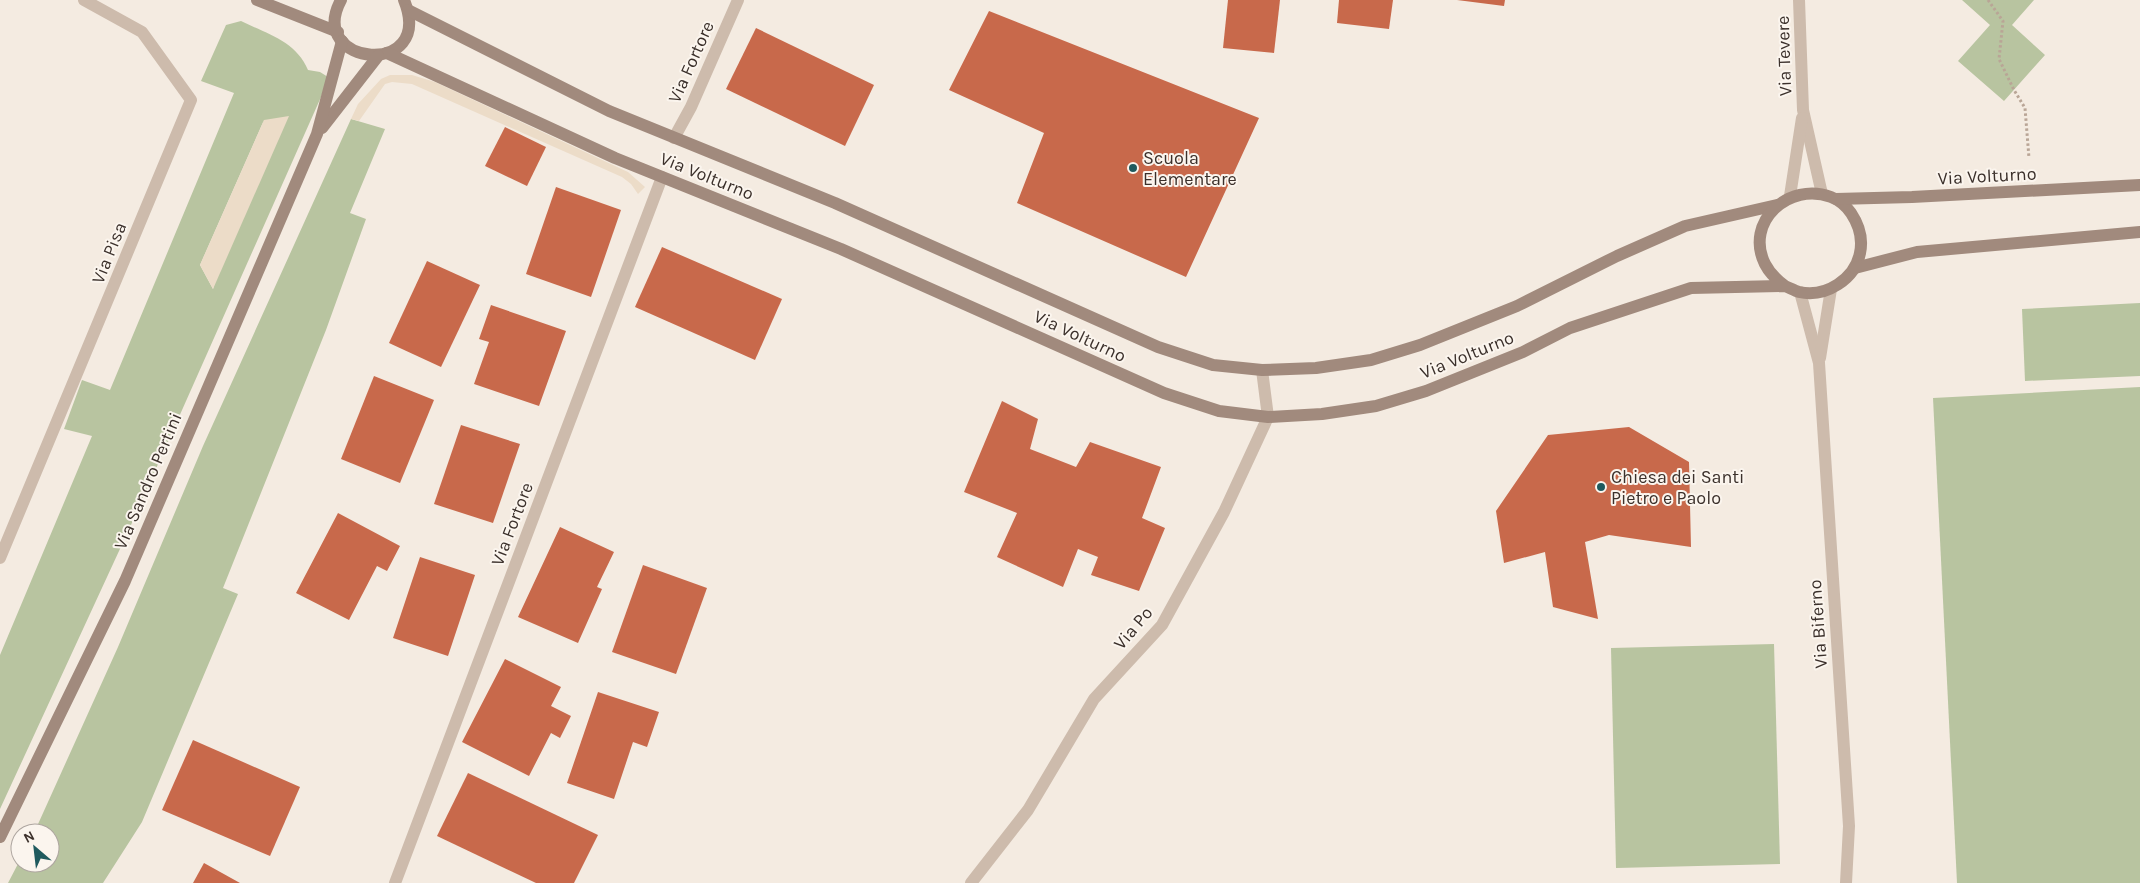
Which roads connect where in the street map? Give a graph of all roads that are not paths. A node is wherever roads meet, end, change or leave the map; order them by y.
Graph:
1 (84, 0) edge
2 (257, 0) edge
3 (341, 0) edge
4 (738, 0) edge
5 (1799, 0) edge
6 (406, 5) edge
7 (340, 37) junction
8 (383, 55) junction
9 (1804, 110) junction
10 (317, 134) junction
11 (674, 138) junction
12 (662, 177) junction
13 (2140, 184) edge
14 (1822, 194) junction
15 (1790, 196) junction
16 (1836, 199) junction
17 (1777, 205) junction
18 (2140, 232) edge
19 (1854, 268) junction
20 (1785, 286) junction
21 (1831, 289) junction
22 (1800, 292) junction
23 (1819, 363) junction
24 (1262, 370) junction
25 (1268, 417) junction
26 (0, 558) edge
27 (0, 837) edge
28 (395, 883) edge
29 (971, 883) edge
30 (1846, 883) edge

1 - 26 street, Via Pisa
2 - 7 street
3 - 7 street, Via Sandro Pertini
4 - 11 street, Via Fortore
5 - 9 street, Via Tevere
6 - 8 street, Via Sandro Pertini
6 - 11 street, Via Volturno
7 - 8 street
7 - 10 street, Via Sandro Pertini
8 - 10 street, Via Sandro Pertini
8 - 12 street, Via Volturno
9 - 14 street, Via Tevere
9 - 15 street, Via Tevere
10 - 27 street, Via Sandro Pertini
11 - 24 street, Via Volturno
12 - 25 street, Via Volturno
12 - 28 street, Via Fortore
13 - 16 street, Via Volturno
14 - 15 street, Via Volturno
14 - 16 street, Via Volturno
15 - 17 street, Via Volturno
16 - 19 street, Via Volturno
17 - 20 street, Via Volturno
17 - 24 street, Via Volturno
18 - 19 street
19 - 21 street
20 - 22 street, Via Volturno
20 - 25 street, Via Volturno
21 - 22 street, Via Volturno
21 - 23 street, Via Biferno
22 - 23 street, Via Biferno
23 - 30 street, Via Biferno
24 - 25 street
25 - 29 street, Via Po

